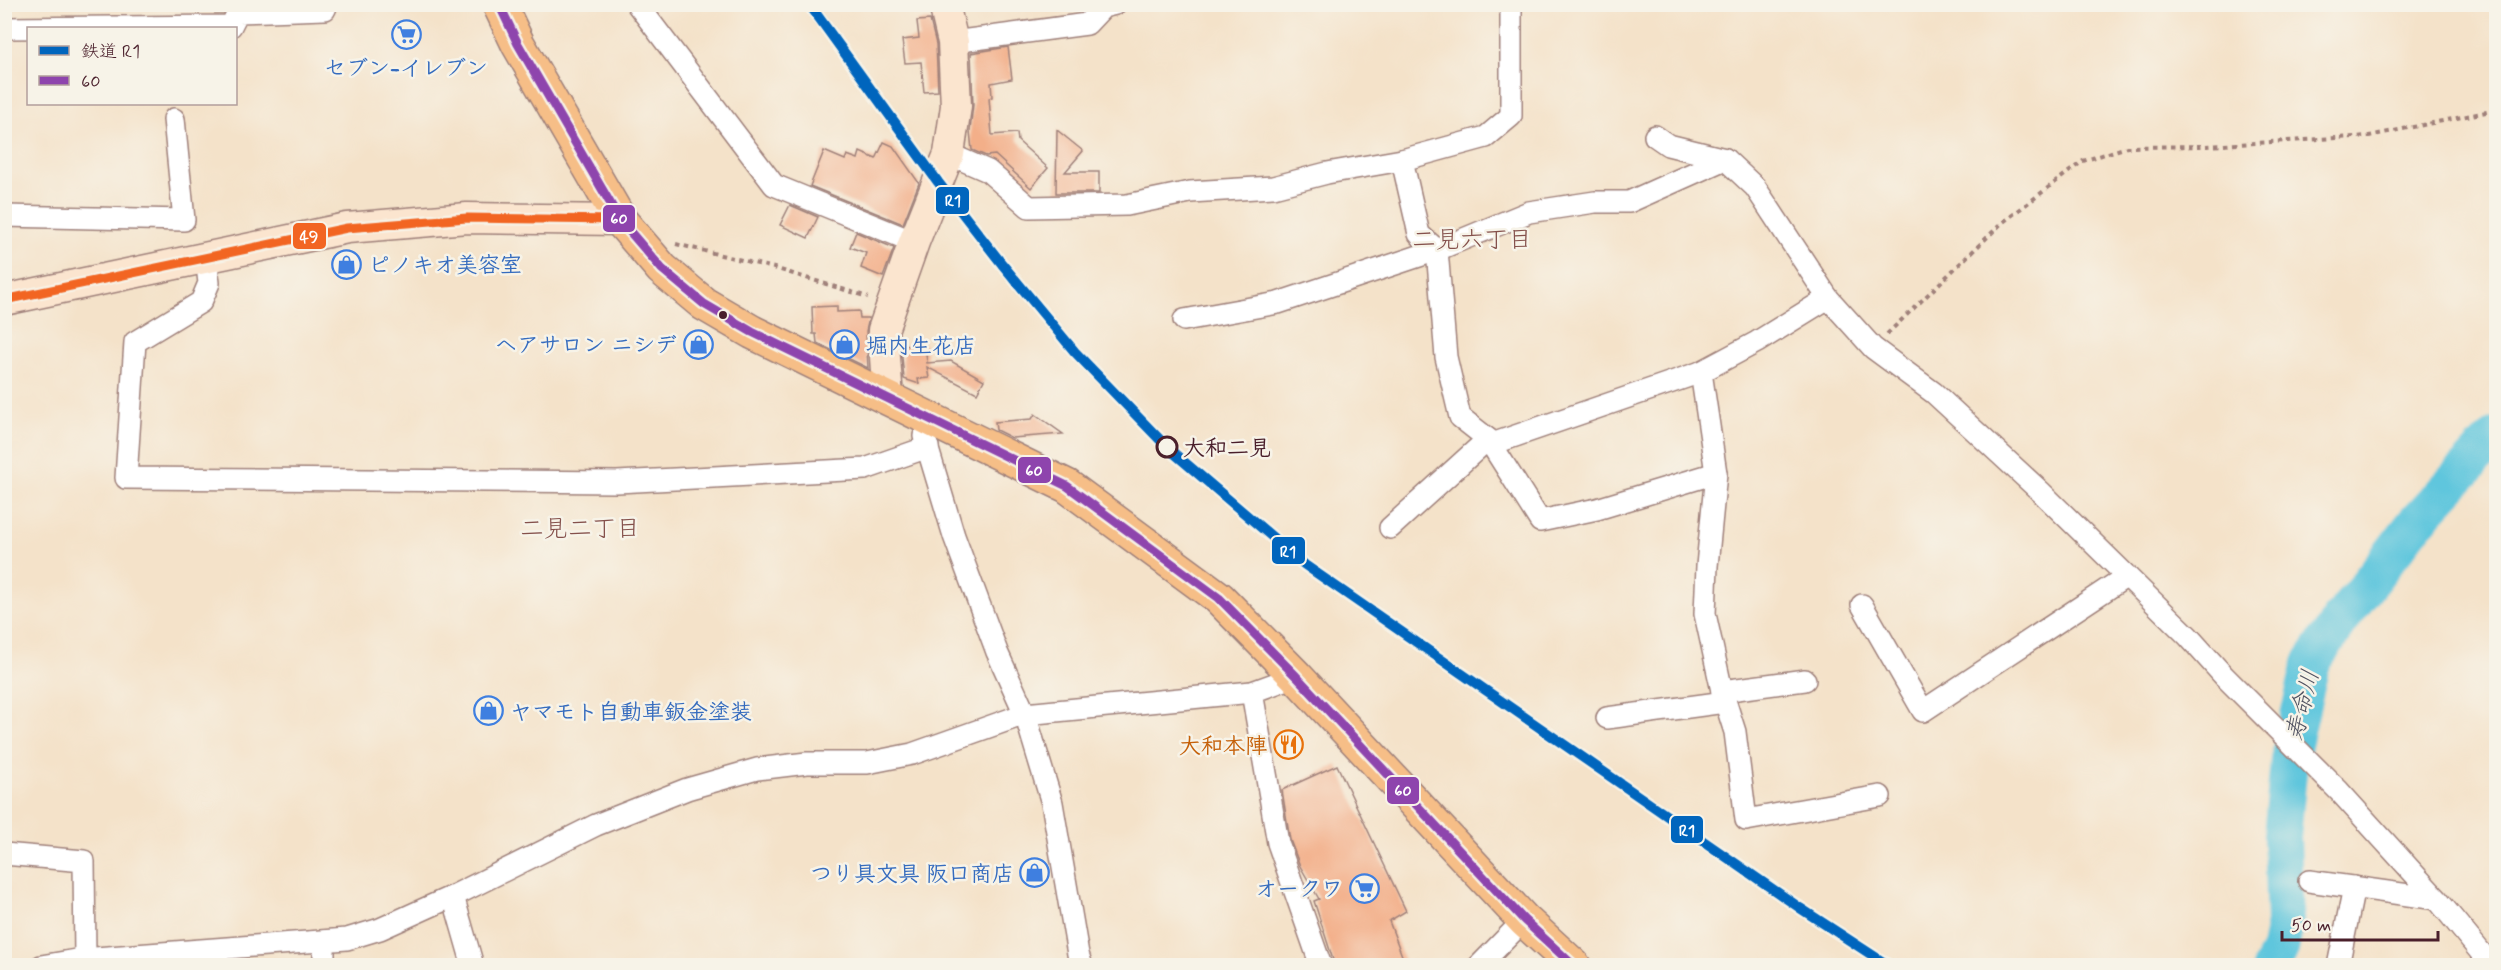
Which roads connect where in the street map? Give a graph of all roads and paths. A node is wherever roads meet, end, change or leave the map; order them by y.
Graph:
1 (327, 4) edge
2 (499, 4) edge
3 (638, 4) edge
4 (944, 4) edge
5 (1115, 4) edge
6 (1511, 4) edge
7 (118, 27) edge
8 (4, 28) edge
9 (27, 28) edge
10 (953, 42) junction
11 (2496, 110) edge
12 (174, 119) dead end
13 (1655, 136) dead end
14 (949, 154) junction
15 (1725, 159) junction
16 (1402, 160) junction
17 (4, 216) edge
18 (629, 231) junction
19 (914, 242) junction
20 (1437, 250) junction
21 (206, 257) junction
22 (1828, 298) junction
23 (4, 300) edge
24 (892, 305) junction
25 (1184, 320) dead end
26 (1873, 348) junction
27 (1701, 372) junction
28 (902, 405) junction
29 (1490, 442) junction
30 (928, 447) junction
31 (1716, 472) junction
32 (1390, 528) dead end
33 (2127, 576) junction
34 (1862, 605) dead end
35 (1296, 676) junction
36 (1805, 680) dead end
37 (1252, 692) junction
38 (1723, 697) junction
39 (1025, 714) junction
40 (1607, 718) dead end
41 (1880, 796) dead end
42 (4, 854) edge
43 (2309, 881) dead end
44 (2354, 887) junction
45 (453, 896) junction
46 (2438, 899) junction
47 (1524, 920) junction
48 (324, 941) junction
49 (85, 959) junction
50 (41, 966) edge
51 (324, 966) edge
52 (473, 966) edge
53 (1082, 966) edge
54 (1321, 966) edge
55 (1479, 966) edge
56 (1574, 966) edge
57 (2338, 966) edge
58 (2492, 966) edge

1 - 7 street
2 - 18 highway
3 - 19 street
4 - 10 street
5 - 10 street
6 - 16 street
8 - 9 street
10 - 14 street
11 - 26 path
12 - 17 street
13 - 15 street
14 - 16 street
14 - 19 street
15 - 20 street
15 - 22 street
16 - 20 street
18 - 21 street
18 - 24 path
18 - 28 highway
19 - 24 street
20 - 25 street
20 - 29 street
21 - 23 street
21 - 30 street
22 - 26 street
22 - 27 street
24 - 28 street
26 - 33 street
27 - 29 street
27 - 31 street
28 - 30 street
28 - 35 highway
29 - 31 street
29 - 32 street
30 - 39 street
31 - 38 street
33 - 34 street
33 - 46 street
35 - 37 street
35 - 47 highway
36 - 38 street
37 - 39 street
37 - 54 street
38 - 40 street
38 - 41 street
39 - 45 street
39 - 53 street
42 - 49 street
43 - 44 street
44 - 46 street
44 - 57 street
45 - 48 street
45 - 52 street
46 - 58 street
47 - 55 street
47 - 56 highway
48 - 49 street
48 - 51 street
49 - 50 street

